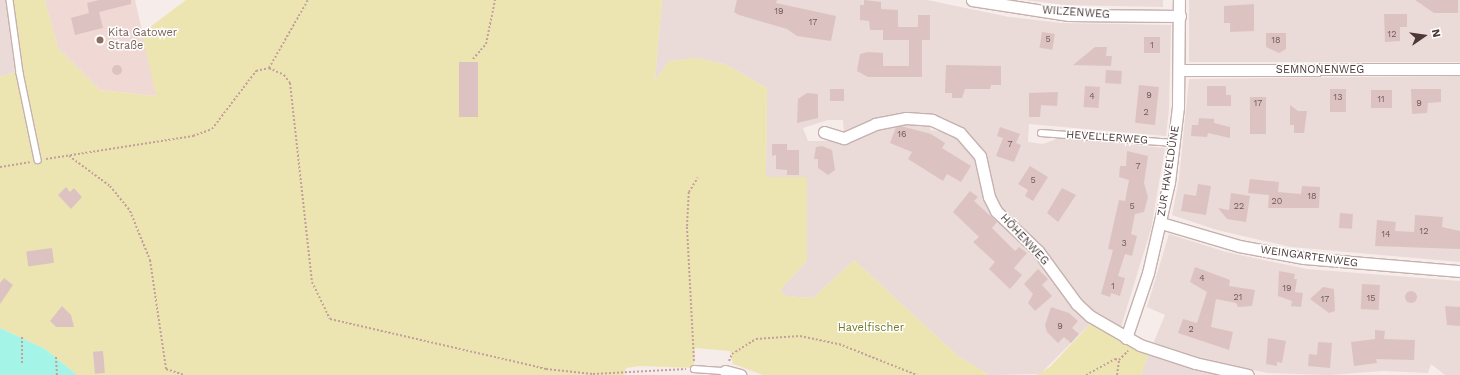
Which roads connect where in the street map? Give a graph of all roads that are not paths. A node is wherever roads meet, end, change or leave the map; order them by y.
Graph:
1 (10, 0) edge
2 (972, 0) edge
3 (1178, 0) edge
4 (1180, 16) junction
5 (1460, 69) edge
6 (1179, 70) junction
7 (824, 132) dead end
8 (1041, 133) dead end
9 (1174, 143) junction
10 (38, 160) dead end
11 (1161, 223) junction
12 (1460, 271) edge
13 (1130, 340) junction
14 (694, 369) road end
15 (724, 371) joint
16 (740, 375) edge
17 (1248, 375) edge

1 - 10 lane
2 - 4 street, WILZENWEG
3 - 4 street, ZUR HAVELDÜNE
4 - 6 street, ZUR HAVELDÜNE
5 - 6 street, SEMNONENWEG
6 - 9 street, ZUR HAVELDÜNE
7 - 13 street, HÖHENWEG
8 - 9 lane, HEVELLERWEG
9 - 11 street, ZUR HAVELDÜNE
11 - 12 street, WEINGARTENWEG
11 - 13 street, ZUR HAVELDÜNE
13 - 17 street, HÖHENWEG
14 - 15 lane
15 - 16 street

